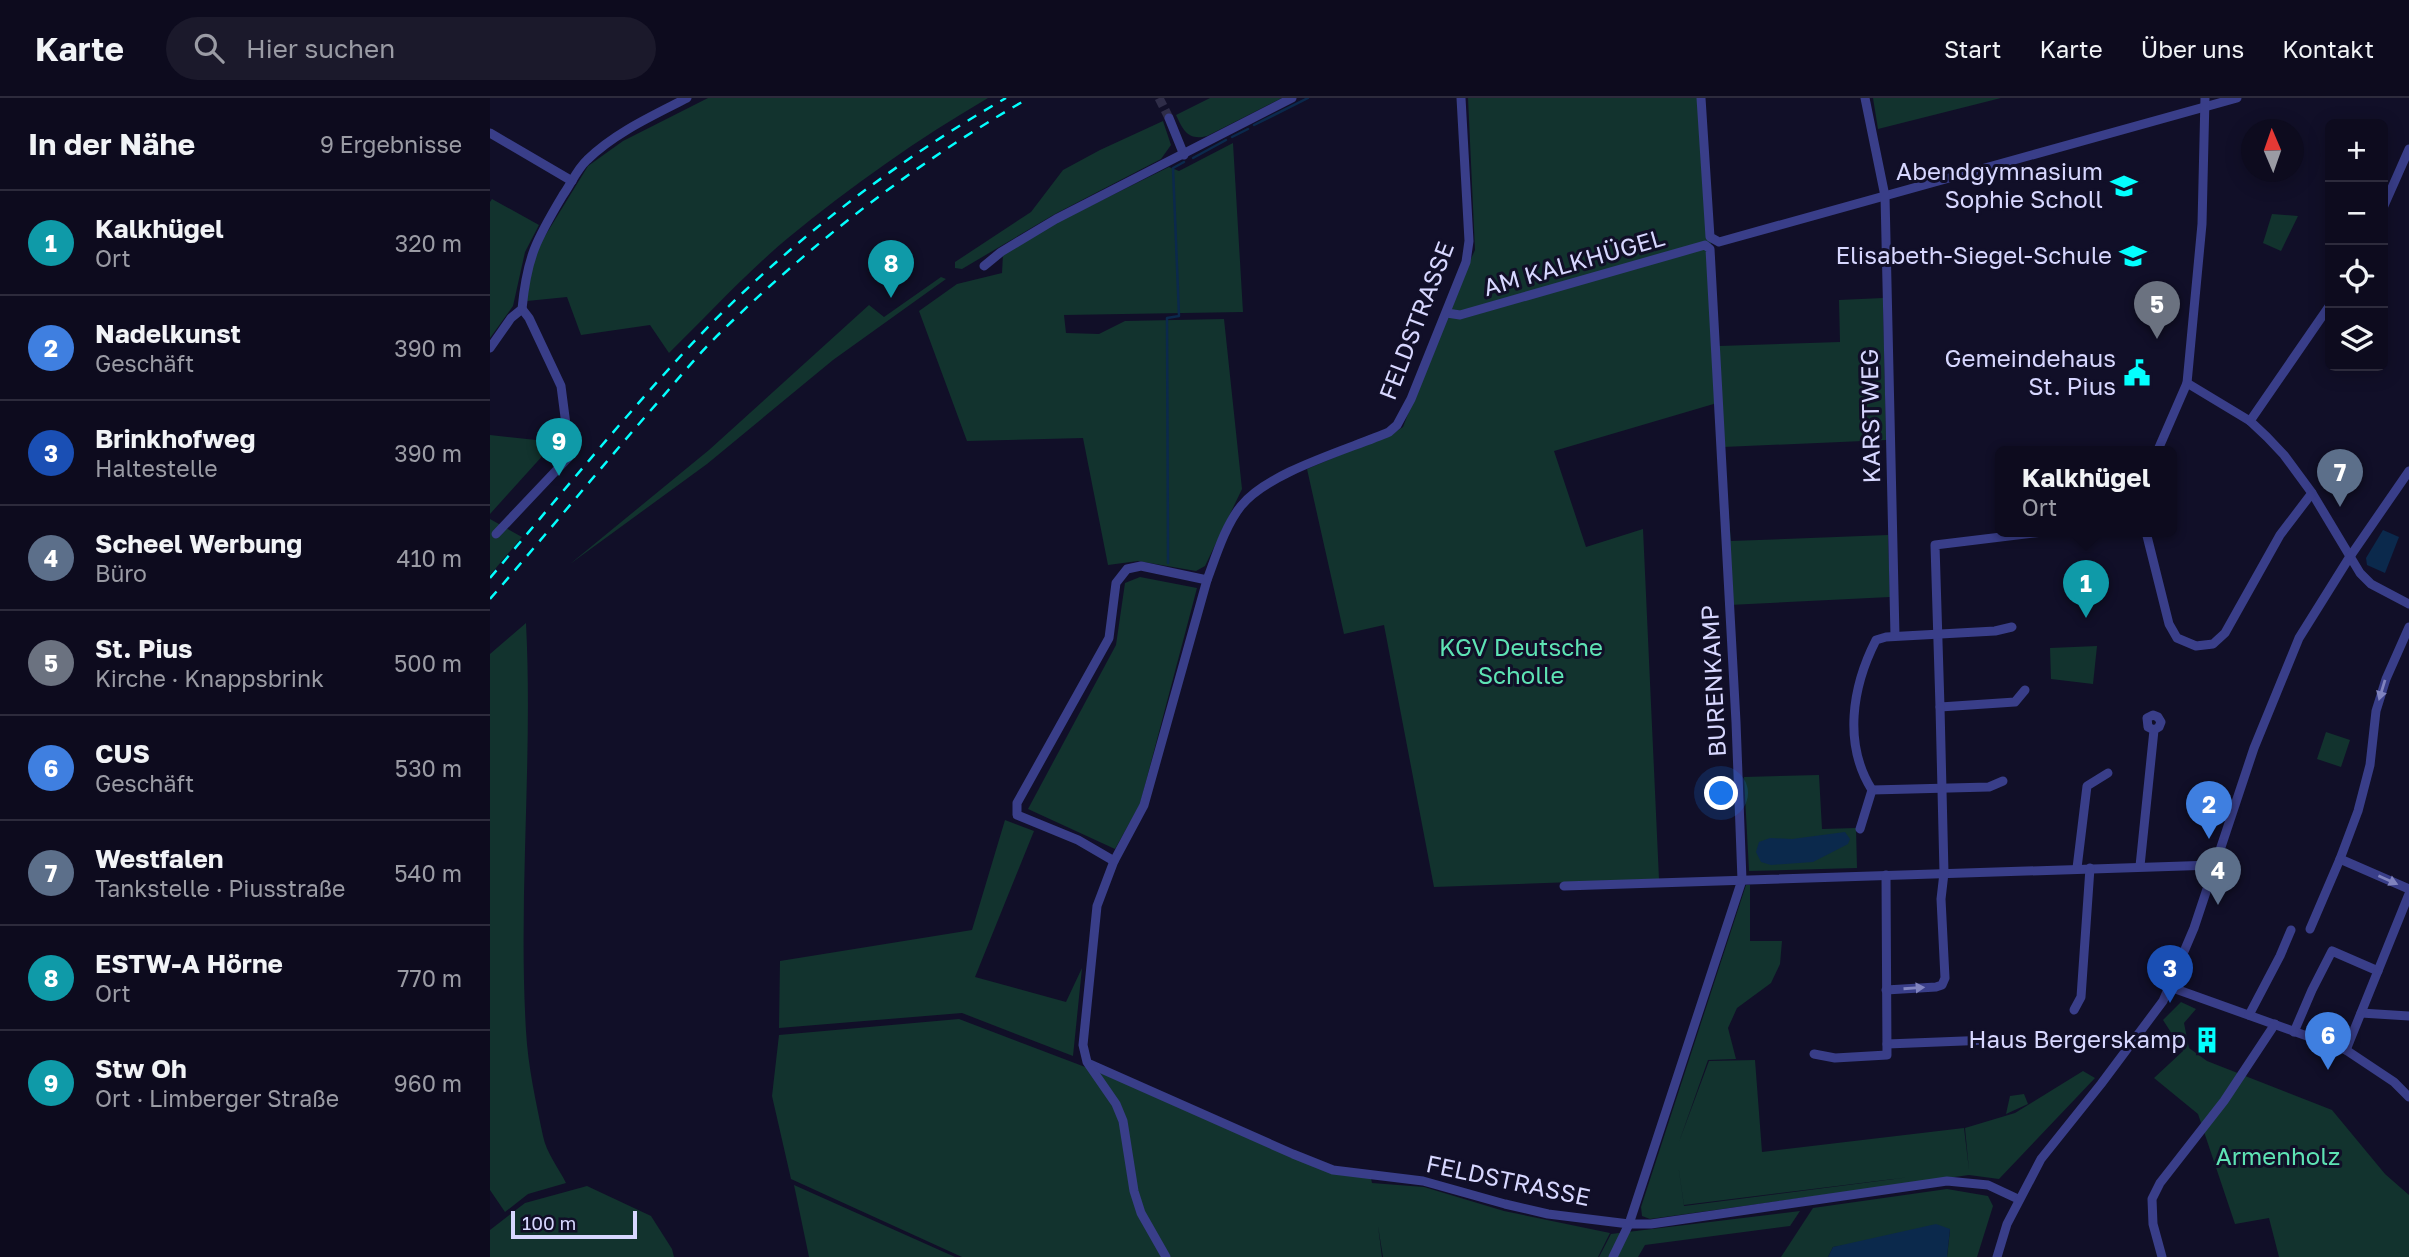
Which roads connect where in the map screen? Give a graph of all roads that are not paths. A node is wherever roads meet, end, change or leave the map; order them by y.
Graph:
1 (687, 98) edge
2 (1292, 98) edge
3 (1461, 98) edge
4 (1701, 98) edge
5 (1866, 98) edge
6 (2237, 98) edge
7 (2205, 103) edge
8 (1168, 118) tunnel mouth
9 (490, 133) edge
10 (2409, 149) edge
11 (1184, 155) junction
12 (572, 181) junction
13 (1885, 196) junction
14 (2388, 197) edge
15 (1711, 244) junction
16 (984, 267) dead end
17 (2328, 308) edge
18 (522, 309) junction
19 (1447, 313) junction
20 (490, 348) edge
21 (2187, 383) junction
22 (2250, 421) junction
23 (2160, 446) edge
24 (2409, 471) edge
25 (2312, 493) junction
26 (496, 534) dead end
27 (2002, 537) edge
28 (2147, 537) edge
29 (2349, 558) junction
30 (1207, 580) junction
31 (2409, 604) edge
32 (2012, 627) dead end
33 (2409, 627) edge
34 (1937, 634) junction
35 (1895, 636) junction
36 (2025, 690) dead end
37 (1940, 707) junction
38 (2154, 730) dead end
39 (2108, 773) dead end
40 (2003, 781) dead end
41 (1942, 789) junction
42 (1872, 790) junction
43 (1860, 829) dead end
44 (2340, 859) junction
45 (1114, 861) junction
46 (2214, 865) junction
47 (2140, 866) junction
48 (2077, 868) junction
49 (2090, 868) junction
50 (1944, 873) junction
51 (1886, 875) junction
52 (1742, 880) junction
53 (1564, 886) dead end
54 (2409, 892) edge
55 (2310, 929) dead end
56 (2291, 930) dead end
57 (2378, 971) junction
58 (2170, 987) junction
59 (1886, 990) junction
60 (2074, 1010) dead end
61 (2361, 1013) junction
62 (2249, 1015) junction
63 (2409, 1016) edge
64 (2275, 1024) junction
65 (2294, 1032) junction
66 (1989, 1040) dead end
67 (1887, 1044) junction
68 (2346, 1050) junction
69 (1814, 1054) dead end
70 (1090, 1064) junction
71 (2409, 1097) edge
72 (2018, 1199) junction
73 (1629, 1224) junction
74 (1166, 1257) edge
75 (1612, 1257) edge
76 (1997, 1257) edge
77 (2162, 1257) edge

1 - 12 street
2 - 11 street
3 - 19 street, FELDSTRASSE
4 - 15 street, BURENKAMP
5 - 13 street
6 - 7 street, AM KALKHÜGEL
7 - 13 street, AM KALKHÜGEL
7 - 21 street
8 - 11 street
9 - 12 street
10 - 14 street
11 - 16 street
12 - 18 street
13 - 15 street, AM KALKHÜGEL
13 - 35 street, KARSTWEG
15 - 19 street, AM KALKHÜGEL
15 - 52 street, BURENKAMP
17 - 22 street
18 - 20 street
18 - 26 street
19 - 30 street, FELDSTRASSE
21 - 22 street
21 - 23 street
22 - 25 street
24 - 29 street
25 - 28 street
25 - 29 street
27 - 34 street
29 - 31 street
29 - 46 street
30 - 45 street, FELDSTRASSE
30 - 45 street
32 - 34 street
33 -> 44 street
34 - 35 street
34 - 37 street
35 - 42 street
36 - 37 street
37 - 41 street
38 - 47 street
39 - 48 street
40 - 41 street
41 - 42 street
41 - 50 street
42 - 43 street
44 -> 54 street
44 - 55 street
45 - 70 street, FELDSTRASSE
46 - 47 street
46 - 58 street
47 - 49 street
48 - 49 street
48 - 50 street
49 - 60 street
50 - 51 street
59 -> 50 street
51 - 52 street
51 - 59 street
52 - 53 street
52 - 73 street, BURENKAMP
54 - 57 street
56 - 62 street
57 - 61 street
57 - 65 street
58 - 62 street
58 - 72 street
59 - 67 street
61 - 63 street
61 - 68 street
62 - 64 street
64 - 65 street
64 - 77 street
65 - 68 street
66 - 67 street
67 - 69 street
68 - 71 street
70 - 73 street, FELDSTRASSE
70 - 74 street, FELDSTRASSE
72 - 73 street, FELDSTRASSE
72 - 76 street
73 - 75 street, BURENKAMP

